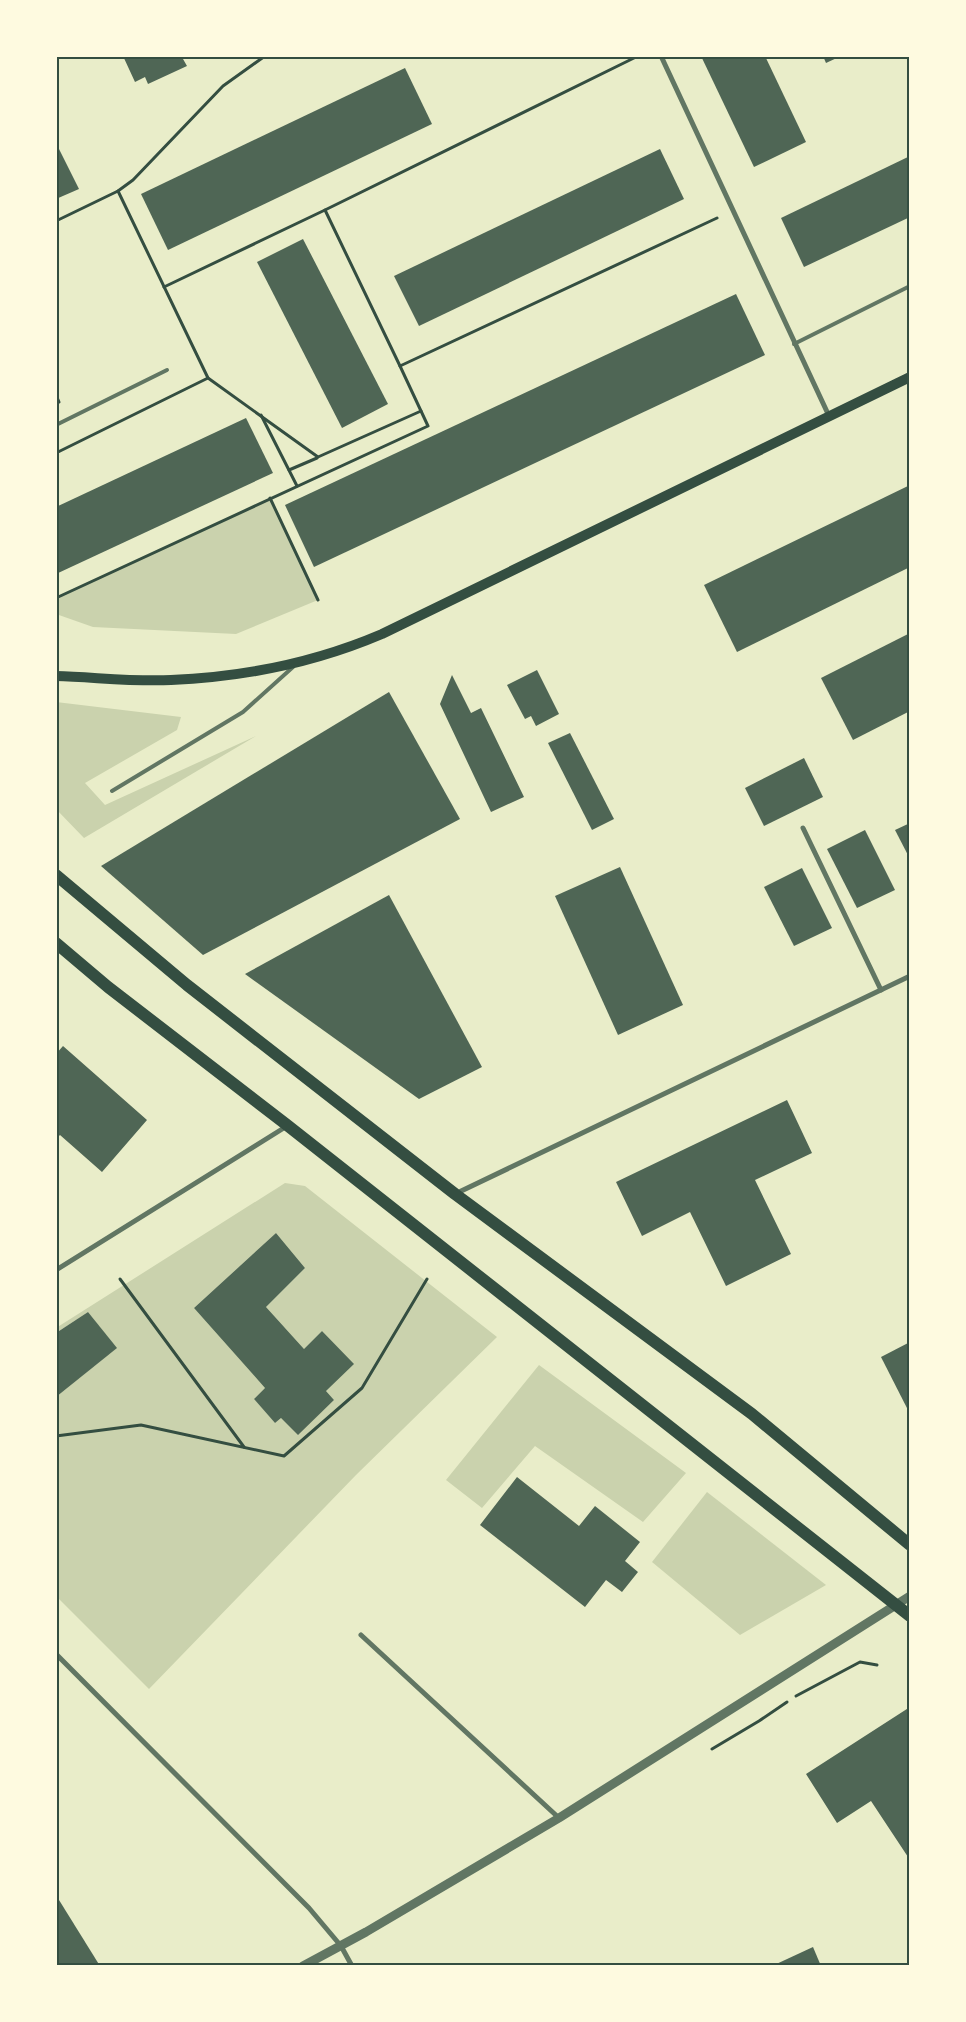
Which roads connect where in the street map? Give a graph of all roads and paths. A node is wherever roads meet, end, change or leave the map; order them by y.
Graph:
1 (265, 56) edge
2 (638, 56) edge
3 (661, 56) edge
4 (118, 191) junction
5 (325, 210) junction
6 (732, 211) junction
7 (56, 221) edge
8 (910, 286) edge
9 (164, 287) junction
10 (794, 344) junction
11 (400, 366) junction
12 (167, 370) dead end
13 (910, 377) edge
14 (208, 378) junction
15 (56, 394) edge
16 (56, 404) edge
17 (421, 411) junction
18 (261, 414) junction
19 (828, 416) junction
20 (56, 425) edge
21 (56, 454) edge
22 (318, 458) junction
23 (289, 470) junction
24 (297, 486) junction
25 (270, 498) junction
26 (56, 598) edge
27 (318, 600) dead end
28 (296, 664) junction
29 (56, 676) edge
30 (112, 791) dead end
31 (802, 828) dead end
32 (56, 874) edge
33 (56, 943) edge
34 (910, 976) edge
35 (882, 990) junction
36 (288, 1125) junction
37 (455, 1194) junction
38 (56, 1270) edge
39 (427, 1279) dead end
40 (120, 1280) dead end
41 (56, 1436) edge
42 (245, 1447) junction
43 (910, 1545) edge
44 (910, 1596) edge
45 (895, 1604) junction
46 (910, 1616) edge
47 (362, 1635) dead end
48 (56, 1654) edge
49 (559, 1818) junction
50 (341, 1946) junction
51 (303, 1966) edge
52 (352, 1966) edge

1 - 4 path
2 - 5 path
3 - 6 street
4 - 7 path
4 - 9 path
5 - 9 path
5 - 11 path
6 - 10 street
6 - 11 path
8 - 10 lane
9 - 14 path
10 - 19 street
11 - 17 path
12 - 20 lane
13 - 19 main road
14 - 18 path
14 - 21 path
15 - 16 path
17 - 22 path
17 - 24 path
18 - 22 path
18 - 23 path
19 - 28 main road
22 - 23 path
23 - 24 path
24 - 25 path
25 - 26 path
25 - 27 path
28 - 29 main road
28 - 30 lane
31 - 35 street
32 - 37 main road
33 - 36 main road
34 - 35 street
35 - 37 street
36 - 38 street
36 - 45 main road
37 - 43 main road
39 - 42 path
40 - 42 path
41 - 42 path
44 - 45 street
45 - 46 main road
45 - 49 street
47 - 49 street
48 - 50 street
49 - 50 street
50 - 51 street
50 - 52 street

